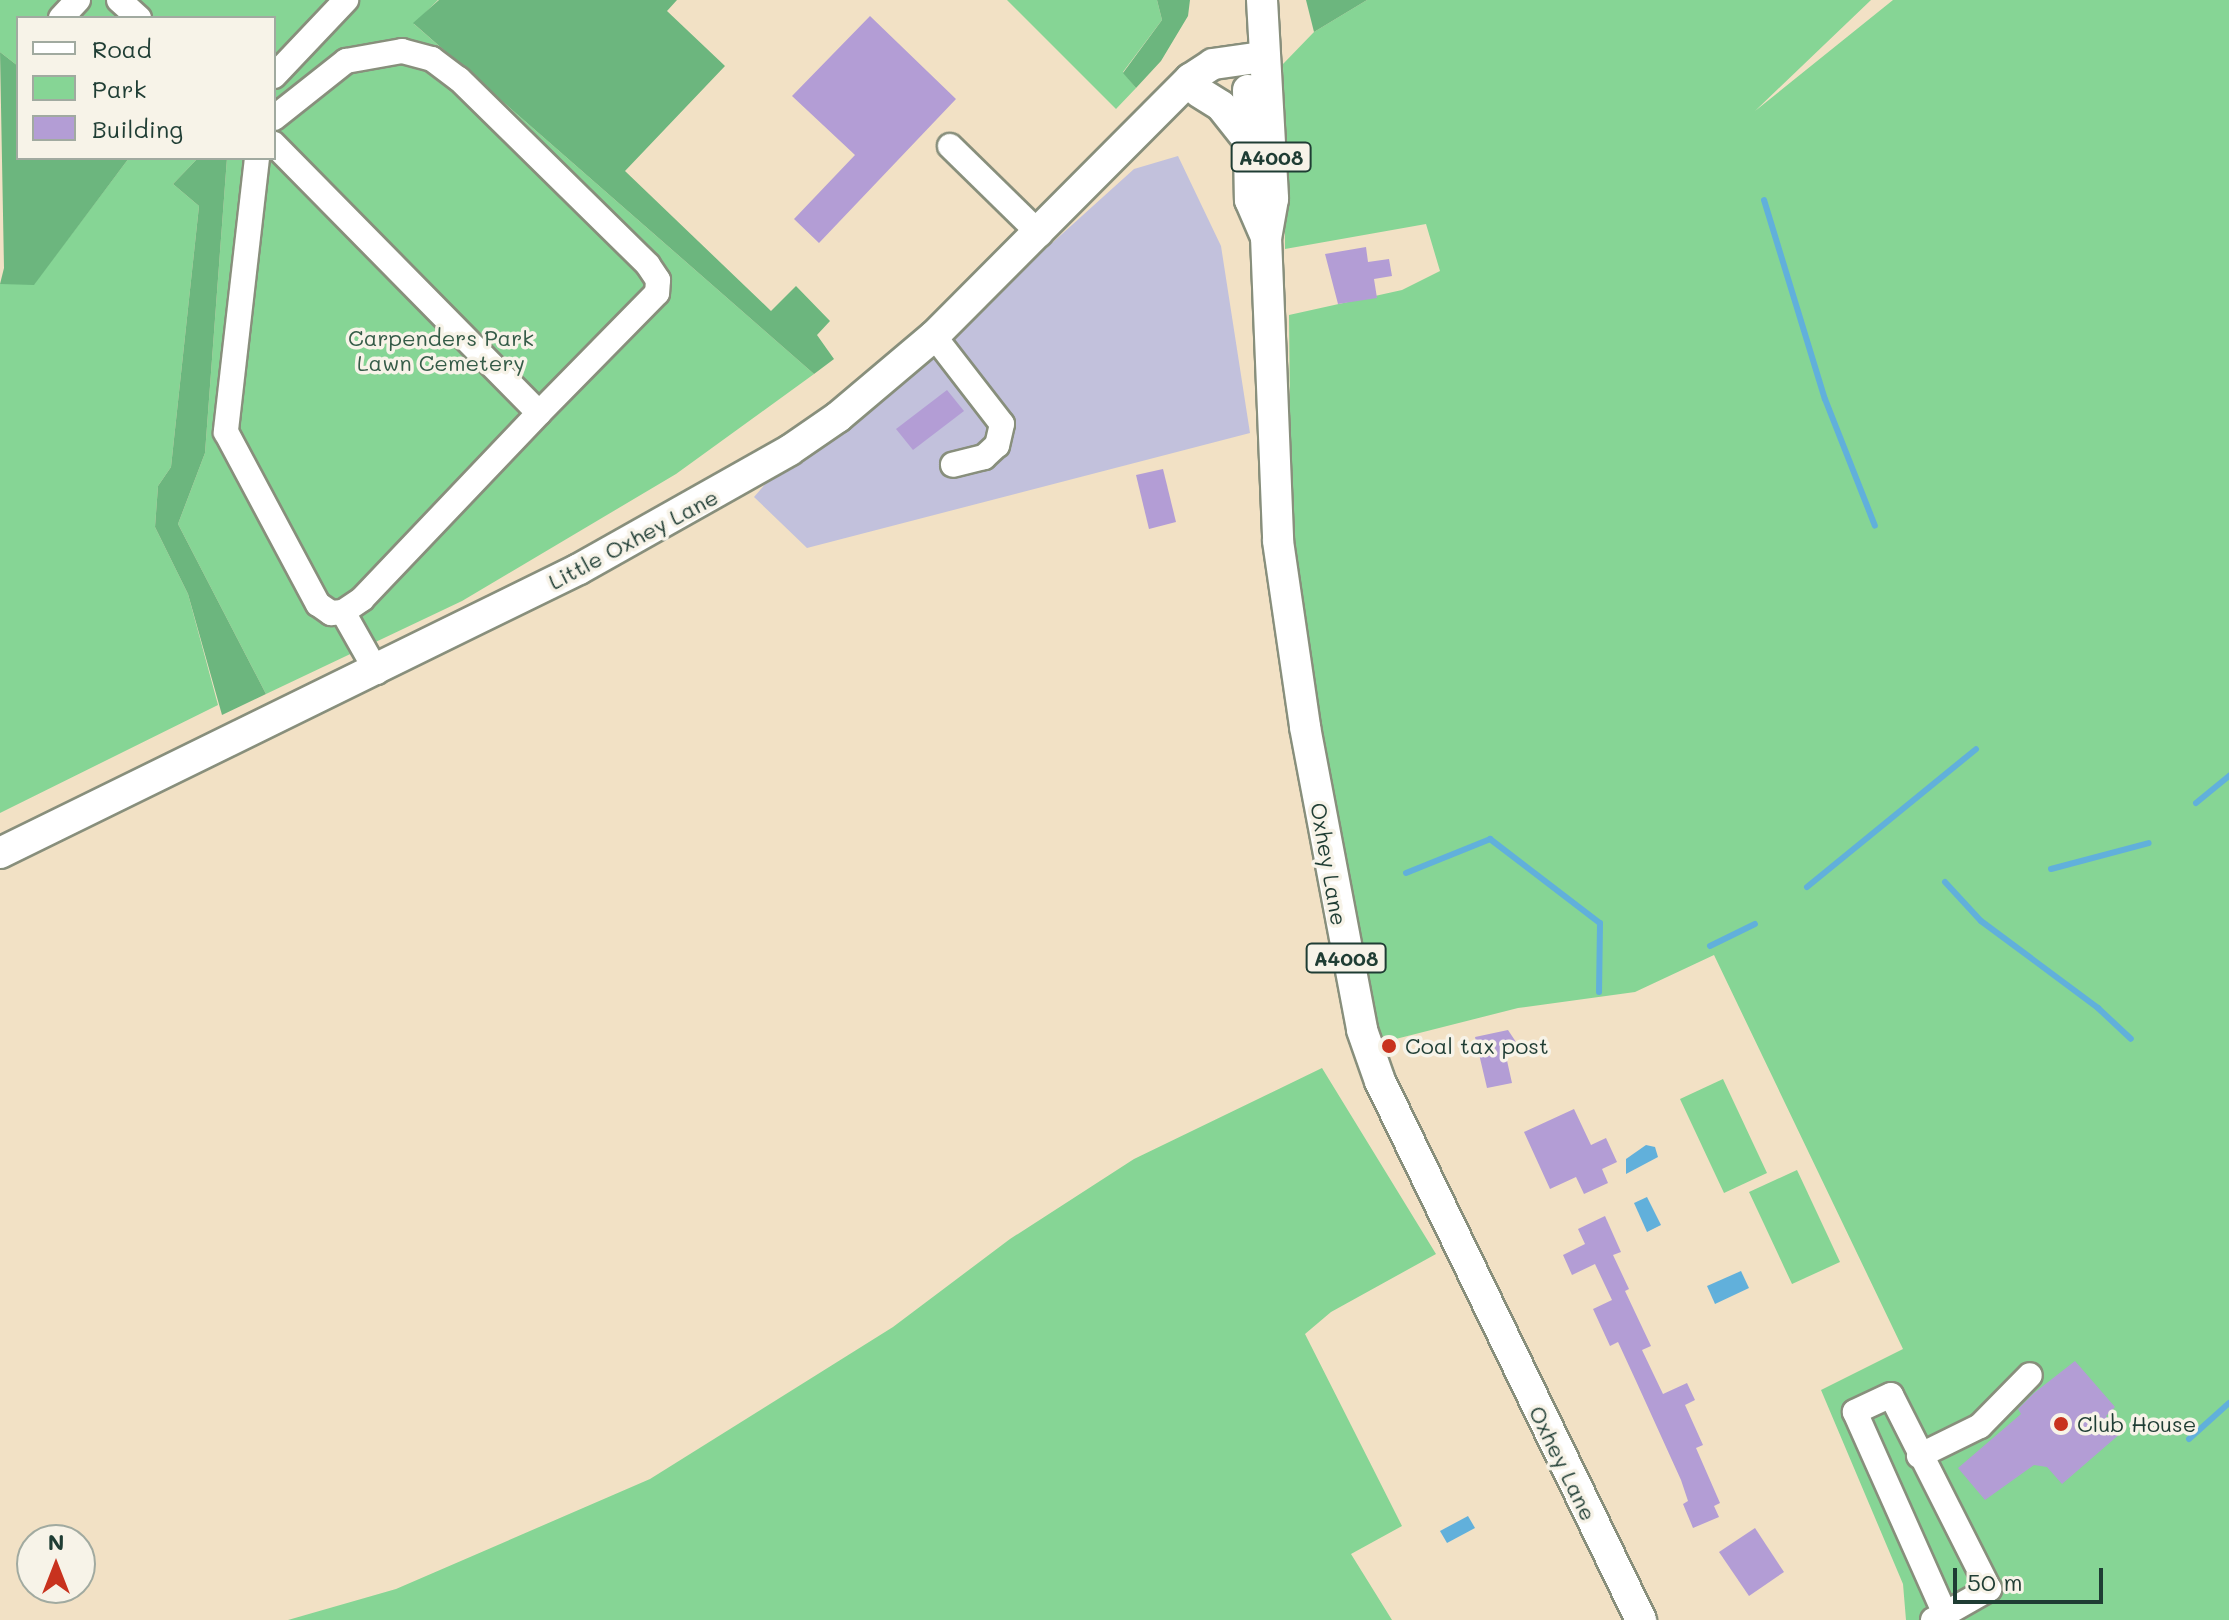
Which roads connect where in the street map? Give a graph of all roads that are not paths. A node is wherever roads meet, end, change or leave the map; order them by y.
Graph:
1 (78, 0) edge
2 (119, 0) edge
3 (346, 0) edge
4 (1243, 0) edge
5 (1262, 0) edge
6 (63, 16) edge
7 (137, 16) edge
8 (1256, 68) junction
9 (276, 74) edge
10 (1189, 94) junction
11 (276, 116) edge
12 (1248, 140) junction
13 (276, 146) edge
14 (950, 146) dead end
15 (257, 160) edge
16 (1040, 234) junction
17 (1266, 237) junction
18 (934, 336) junction
19 (539, 413) junction
20 (953, 465) dead end
21 (343, 612) junction
22 (377, 672) junction
23 (0, 853) edge
24 (2030, 1375) dead end
25 (1924, 1466) junction
26 (1891, 1495) junction
27 (1939, 1617) edge
28 (1641, 1620) edge

1 - 6 lane
2 - 7 lane
3 - 9 lane
4 - 8 main road, Oxhey Lane / A4008
5 - 8 main road, Oxhey Lane / A4008
8 - 10 main road, Little Oxhey Lane
8 - 12 main road, Oxhey Lane / A4008
8 - 17 main road, Oxhey Lane / A4008
10 - 12 main road, A4008
10 - 16 main road, Little Oxhey Lane
11 - 19 lane
12 - 17 main road, Oxhey Lane / A4008
13 - 19 lane
14 - 16 lane
15 - 21 lane
16 - 18 main road, Little Oxhey Lane
17 - 28 main road, Oxhey Lane / A4008
18 - 20 lane
18 - 22 main road, Little Oxhey Lane
19 - 21 lane
21 - 22 lane
22 - 23 main road, Little Oxhey Lane
24 - 25 lane
25 - 26 lane
25 - 26 lane
25 - 27 lane
26 - 27 lane

